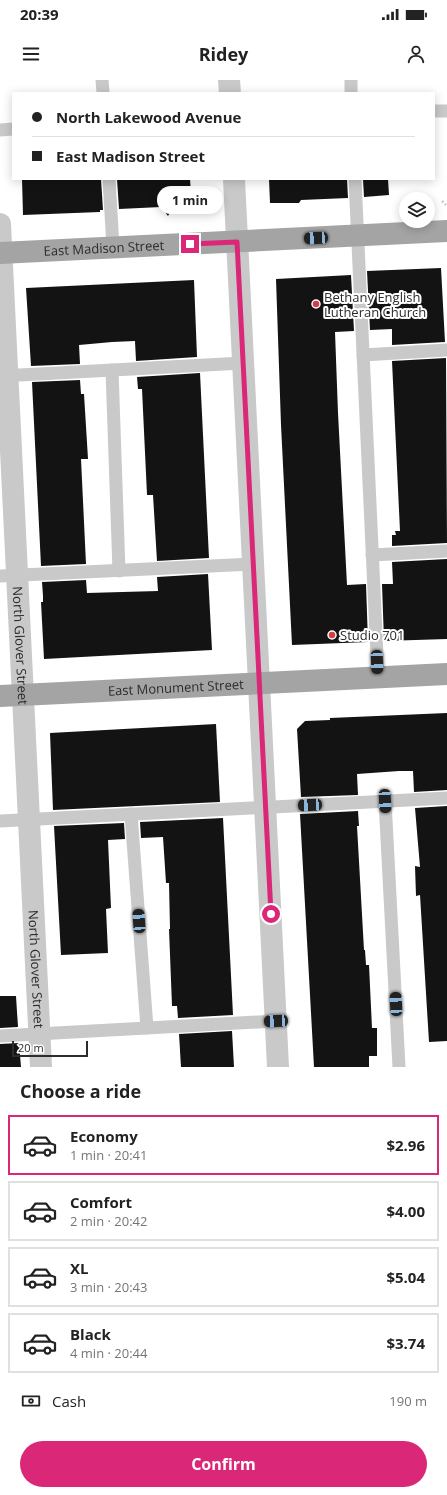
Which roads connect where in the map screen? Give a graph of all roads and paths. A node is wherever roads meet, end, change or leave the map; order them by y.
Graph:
1 (102, 80) edge
2 (229, 80) edge
3 (351, 80) edge
4 (103, 92) edge
5 (230, 92) edge
6 (351, 92) edge
7 (435, 111) edge
8 (447, 111) edge
9 (12, 129) edge
10 (0, 130) edge
11 (109, 180) edge
12 (234, 180) edge
13 (355, 180) edge
14 (447, 201) edge
15 (446, 205) dead end
16 (207, 213) dead end
17 (204, 218) dead end
18 (0, 224) edge
19 (447, 231) edge
20 (358, 235) junction
21 (237, 242) junction
22 (113, 248) junction
23 (1, 253) edge
24 (447, 350) edge
25 (363, 355) junction
26 (243, 363) junction
27 (112, 370) junction
28 (4, 376) edge
29 (447, 551) edge
30 (372, 556) junction
31 (253, 564) junction
32 (119, 571) junction
33 (9, 576) edge
34 (447, 674) edge
35 (378, 677) junction
36 (259, 683) junction
37 (23, 695) junction
38 (0, 696) edge
39 (447, 798) edge
40 (385, 801) junction
41 (265, 807) junction
42 (131, 814) junction
43 (29, 819) junction
44 (0, 821) edge
45 (276, 1021) junction
46 (147, 1028) junction
47 (40, 1034) junction
48 (0, 1036) edge
49 (41, 1067) edge
50 (278, 1067) edge
51 (399, 1067) edge

1 - 4 lane
2 - 5 street
3 - 6 lane
7 - 8 lane
9 - 10 lane
11 - 22 lane
12 - 21 street
13 - 20 lane
14 - 15 path
16 - 17 path
18 - 23 street, North Glover Street
19 - 20 main road, East Madison Street
20 - 21 main road, East Madison Street
20 - 25 lane
21 - 22 main road, East Madison Street
21 - 26 street
22 - 23 main road, East Madison Street
23 - 28 street, North Glover Street
24 - 25 lane
25 - 30 lane
26 - 27 lane
26 - 31 street
27 - 28 lane
27 - 32 lane
28 - 33 street, North Glover Street
29 - 30 lane
30 - 35 lane
31 - 32 lane
31 - 36 street
32 - 33 lane
33 - 37 street, North Glover Street
34 - 35 main road, East Monument Street
35 - 36 main road, East Monument Street
36 - 37 main road, East Monument Street
36 - 41 street
37 - 38 main road, East Monument Street
37 - 43 street, North Glover Street
39 - 40 lane
40 - 41 lane
40 - 51 lane
41 - 42 lane
41 - 45 street
42 - 43 lane
42 - 46 lane
43 - 44 lane
43 - 47 street, North Glover Street
45 - 46 lane
45 - 50 street
46 - 47 lane
47 - 48 lane
47 - 49 street, North Glover Street

